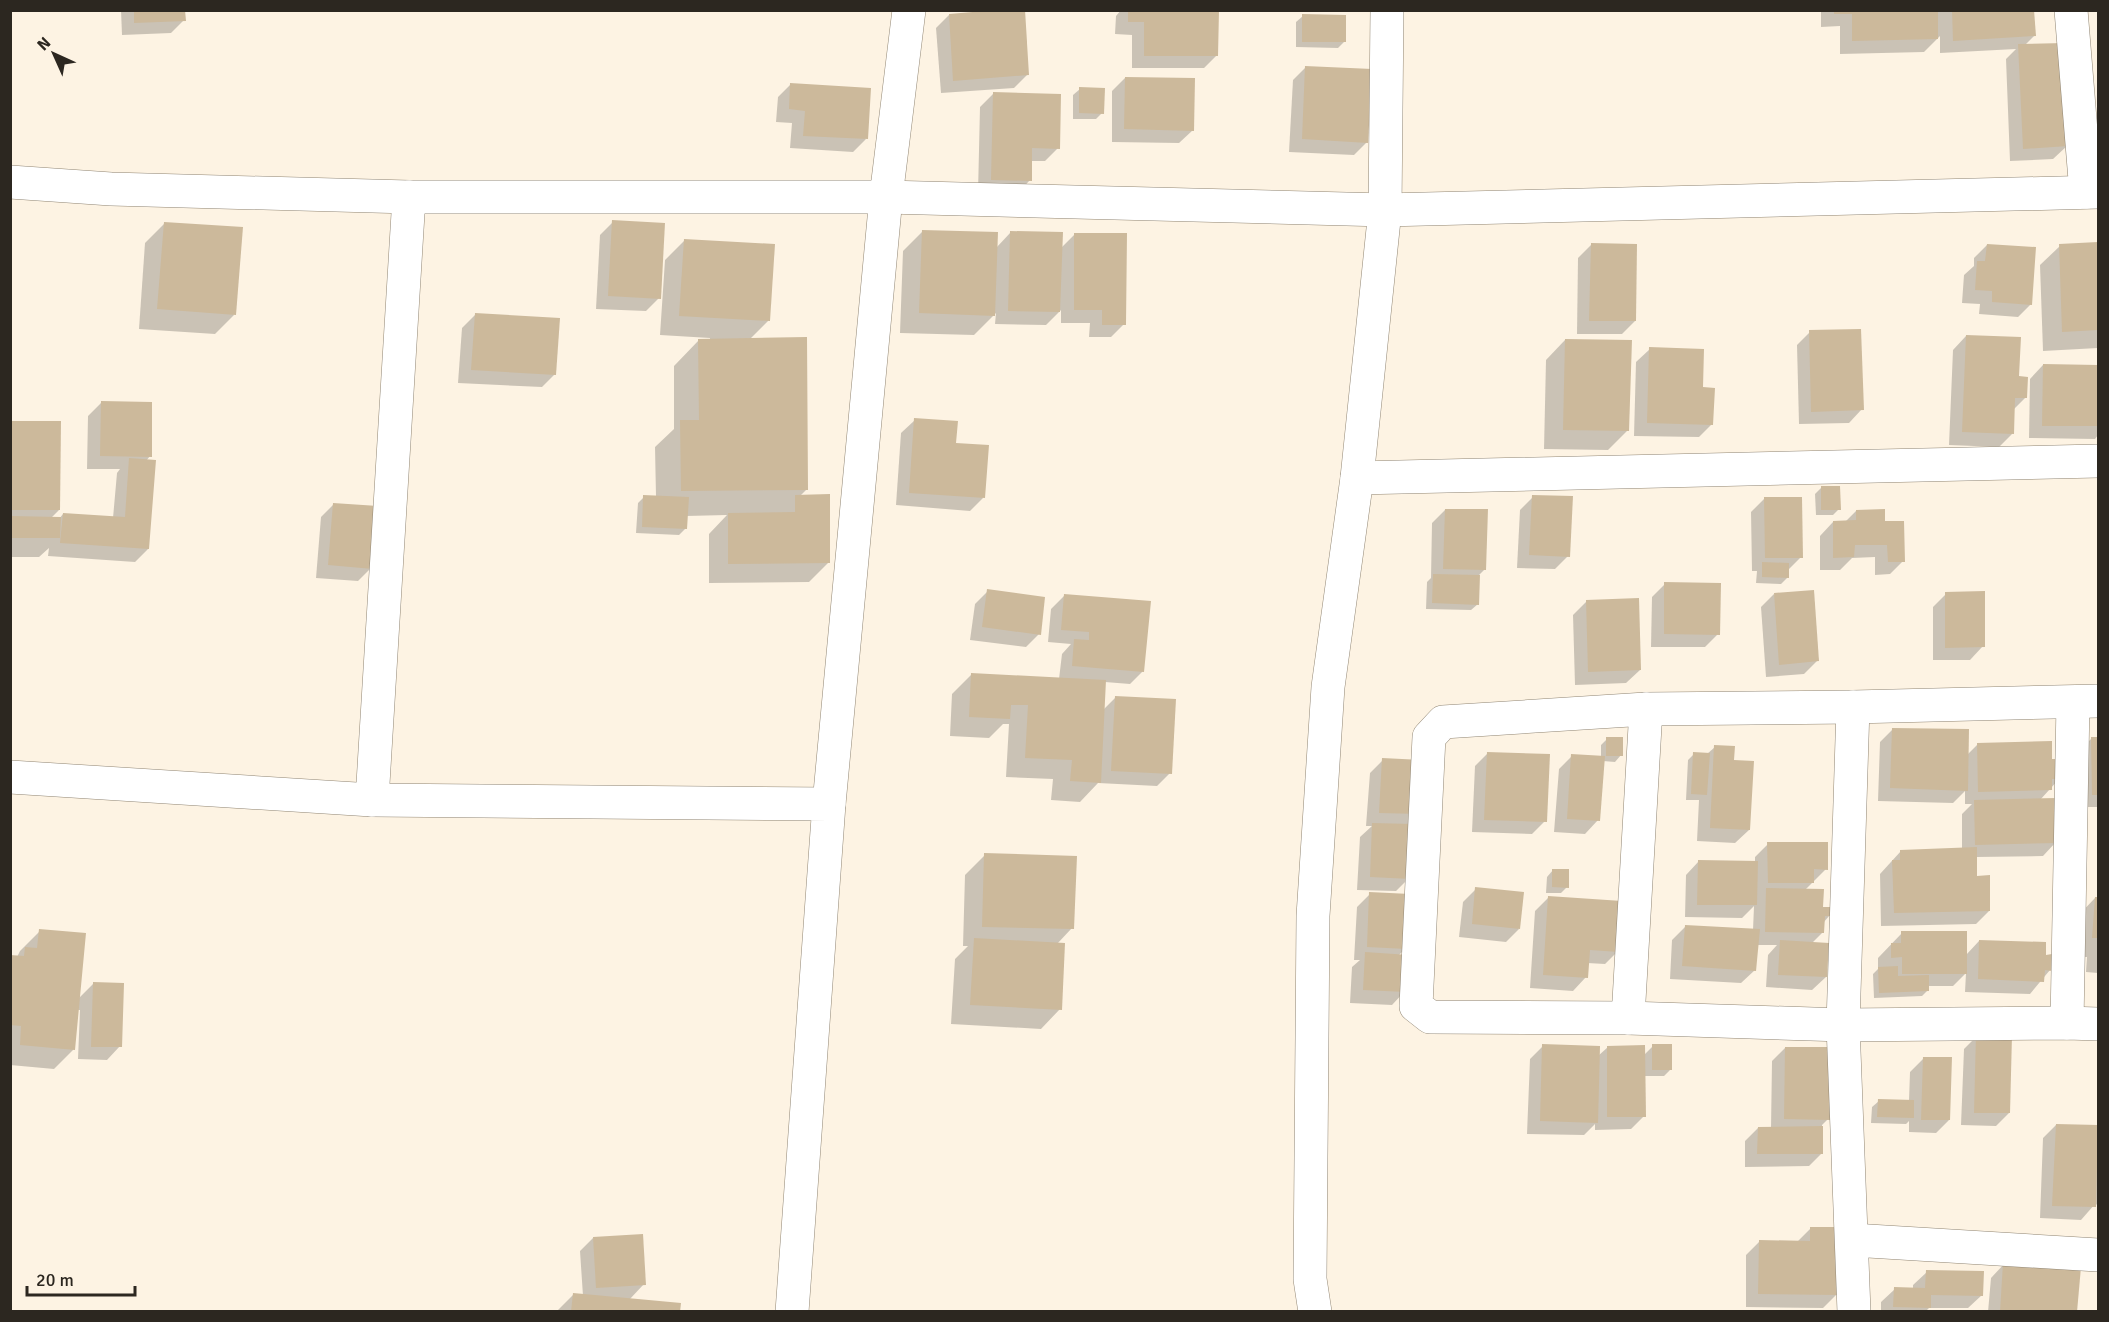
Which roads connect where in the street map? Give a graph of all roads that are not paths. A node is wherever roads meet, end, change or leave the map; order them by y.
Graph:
1 (909, 10) edge
2 (1387, 10) edge
3 (2071, 10) edge
4 (10, 182) edge
5 (2092, 192) edge
6 (409, 197) junction
7 (886, 197) junction
8 (1385, 210) junction
9 (2098, 461) edge
10 (1357, 478) junction
11 (2086, 702) edge
12 (1853, 707) junction
13 (1646, 710) junction
14 (10, 777) edge
15 (372, 800) junction
16 (829, 804) junction
17 (1628, 1018) junction
18 (2067, 1023) junction
19 (2098, 1024) edge
20 (1843, 1025) junction
21 (1852, 1240) junction
22 (2098, 1255) edge
23 (792, 1311) edge
24 (1315, 1311) edge
25 (1854, 1311) edge

1 - 7 street
2 - 8 street
3 - 5 street
4 - 6 street
5 - 8 street
6 - 7 street
6 - 15 street
7 - 8 street
7 - 16 street
8 - 10 street
9 - 10 street
10 - 24 street
11 - 12 street
11 - 18 street
12 - 13 street
12 - 20 street
13 - 17 street
13 - 17 street
14 - 15 street
15 - 16 street
16 - 23 street
17 - 20 street
18 - 19 street
18 - 20 street
20 - 21 street
21 - 22 street
21 - 25 street

